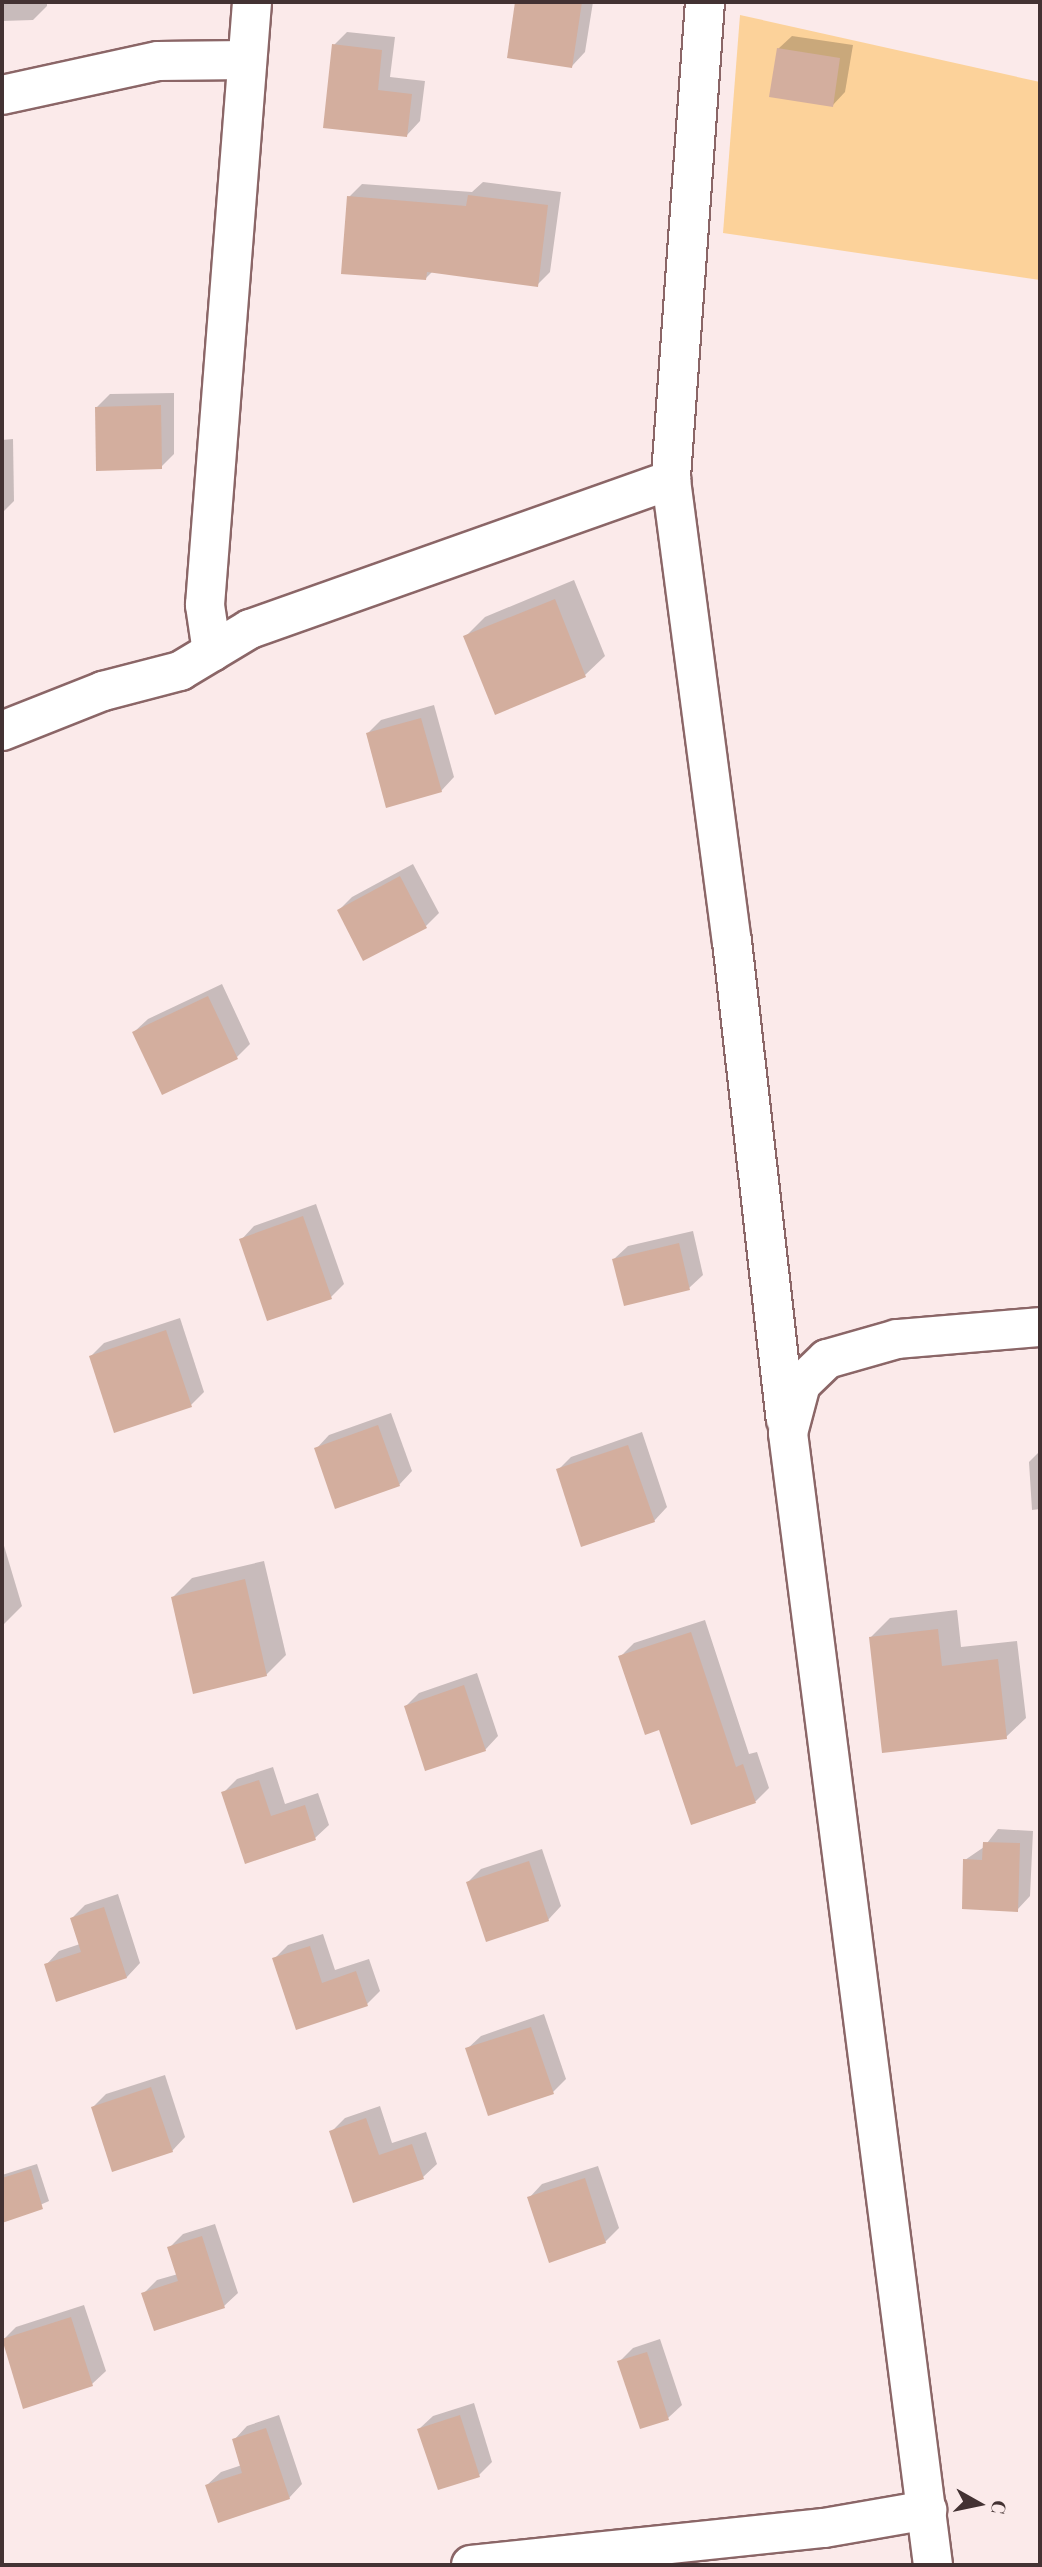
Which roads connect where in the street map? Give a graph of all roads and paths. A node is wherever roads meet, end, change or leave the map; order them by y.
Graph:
1 (252, 2) edge
2 (705, 2) edge
3 (247, 60) junction
4 (2, 95) edge
5 (671, 480) junction
6 (212, 652) junction
7 (2, 731) edge
8 (1040, 1327) edge
9 (788, 1433) junction
10 (927, 2510) junction
11 (471, 2565) edge
12 (933, 2565) edge

1 - 3 street
2 - 5 street
3 - 4 street
3 - 6 street
5 - 6 street
5 - 9 street
6 - 7 street
8 - 9 street
9 - 10 street
10 - 11 street
10 - 12 street

